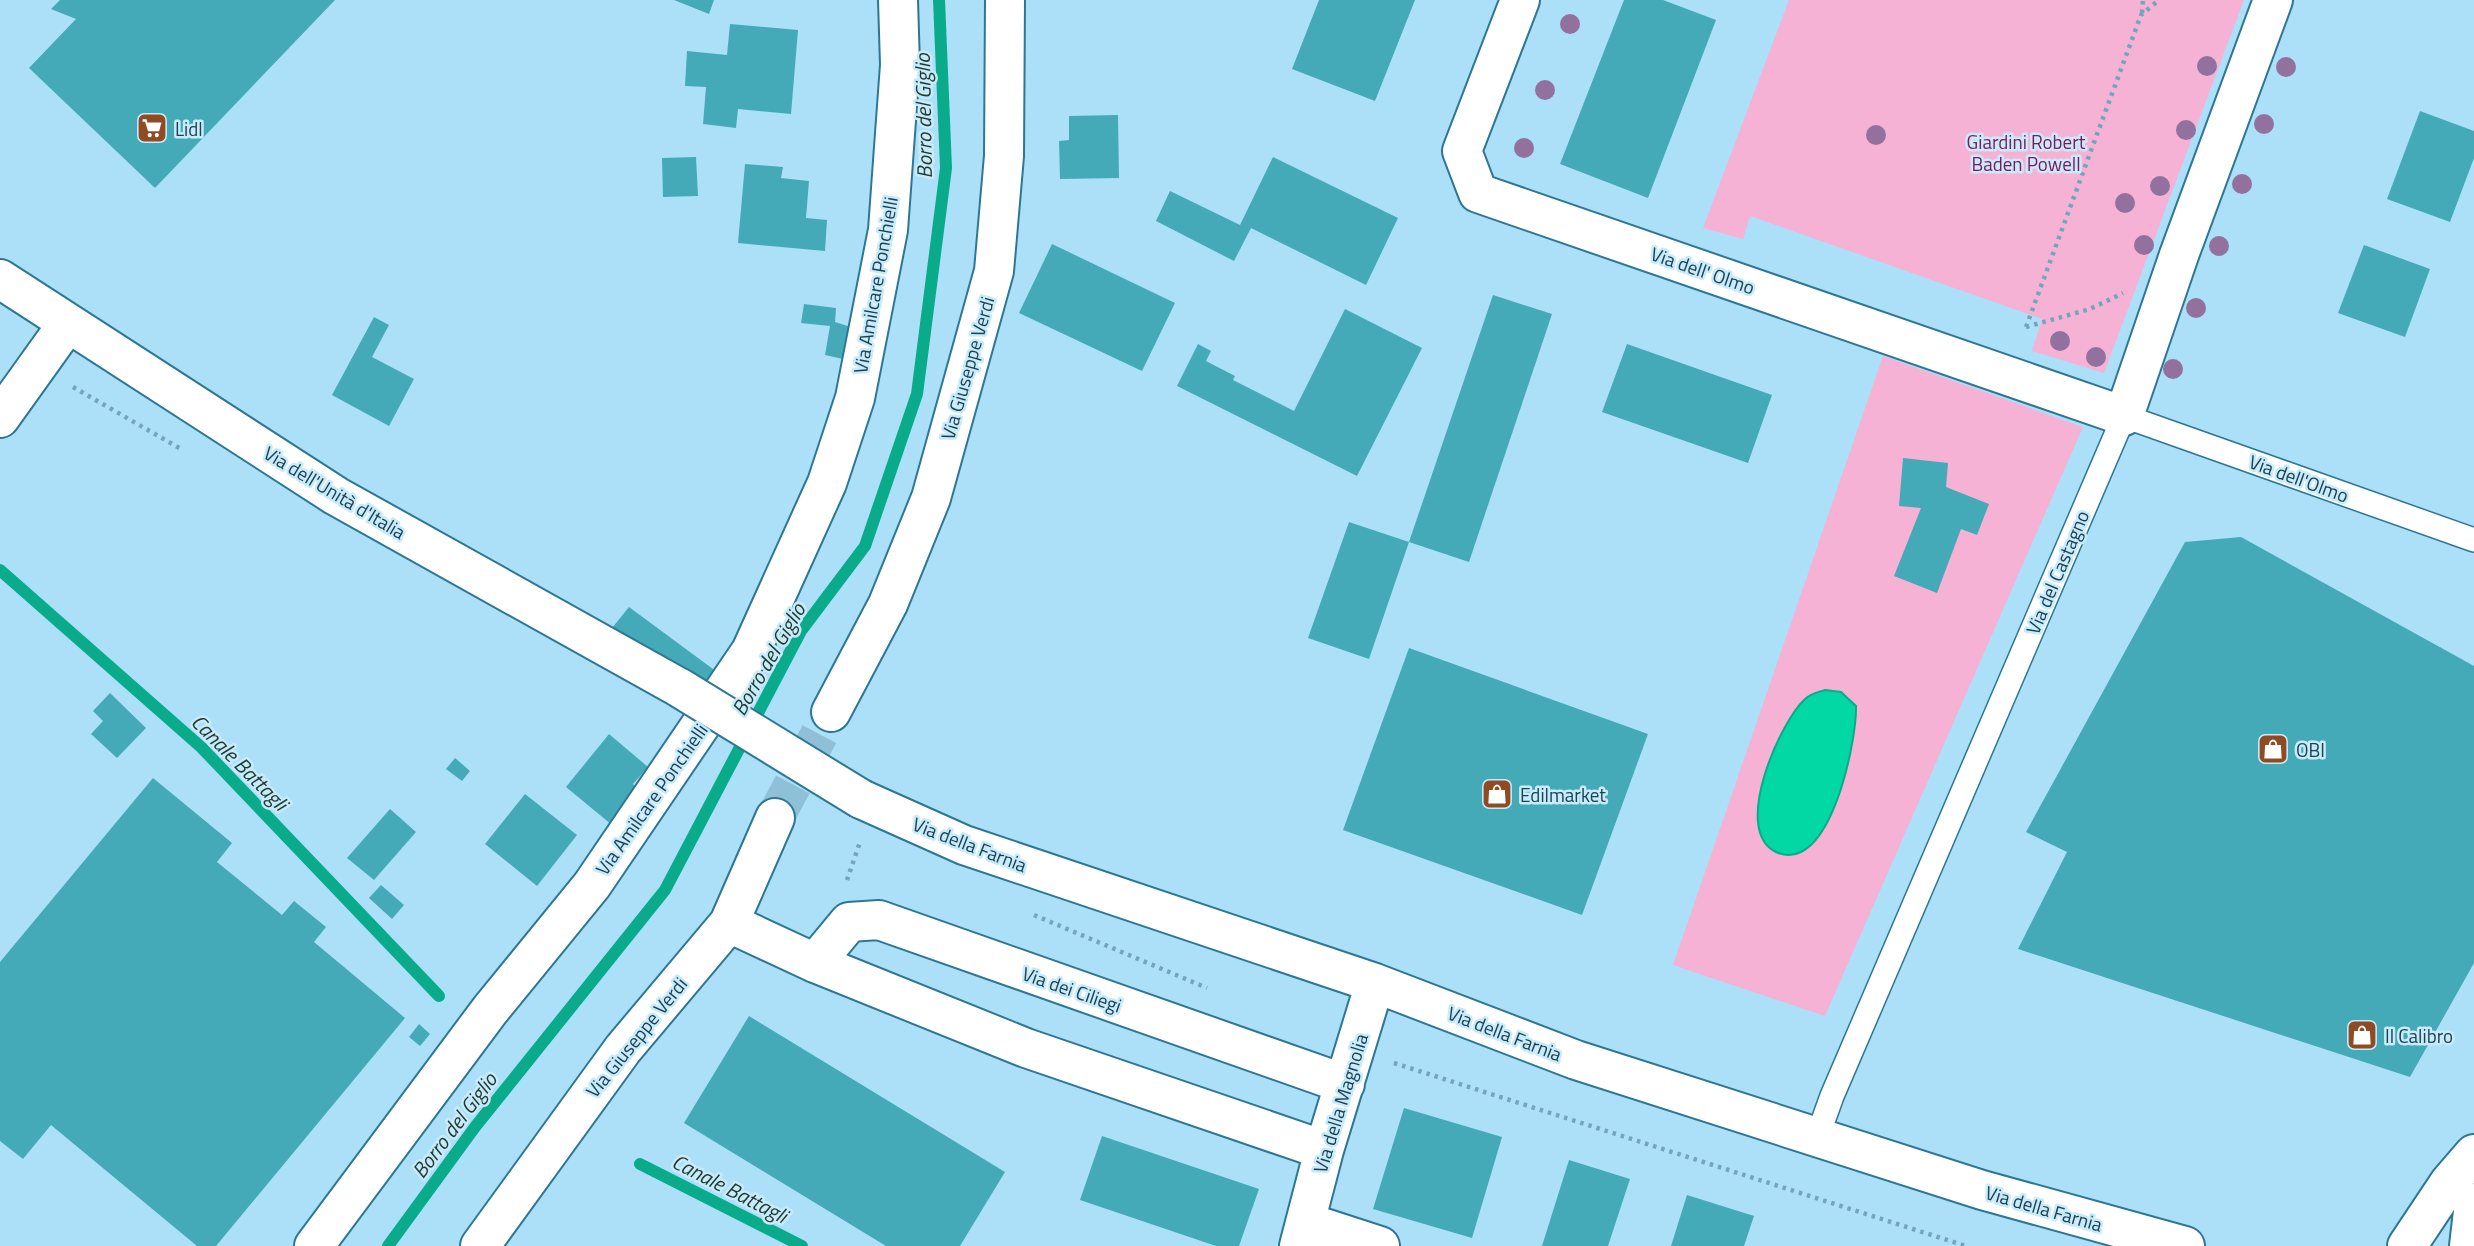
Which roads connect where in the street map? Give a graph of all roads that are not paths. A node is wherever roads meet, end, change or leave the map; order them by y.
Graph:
1 (898, 0) edge
2 (1005, 0) edge
3 (1520, 0) edge
4 (2273, 0) edge
5 (0, 279) edge
6 (68, 323) junction
7 (2124, 416) junction
8 (0, 418) edge
9 (2474, 540) edge
10 (831, 712) tunnel mouth
11 (861, 799) joint
12 (775, 818) tunnel mouth
13 (729, 923) junction
14 (815, 963) junction
15 (1375, 983) junction
16 (1350, 1067) junction
17 (1818, 1135) junction
18 (1324, 1150) junction
19 (2474, 1154) edge
20 (2474, 1203) edge
21 (1303, 1234) edge
22 (2170, 1244) edge
23 (314, 1246) edge
24 (480, 1246) edge
25 (1380, 1246) edge
26 (2407, 1246) edge
27 (2469, 1246) edge

1 - 23 street, Via Amilcare Ponchielli
2 - 10 street, Via Giuseppe Verdi
3 - 7 street, Via dell' Olmo
4 - 7 street, Via del Castagno
5 - 6 street, Via dell'Unità d'Italia
6 - 8 street
6 - 11 street, Via dell'Unità d'Italia, bridge
7 - 9 lane, Via dell'Olmo
7 - 17 lane, Via del Castagno
11 - 15 street, Via della Farnia
12 - 13 street, Via Giuseppe Verdi
13 - 14 street
13 - 24 street, Via Giuseppe Verdi
14 - 16 street, Via dei Ciliegi
14 - 18 street
15 - 16 street, Via della Magnolia
15 - 17 street, Via della Farnia
16 - 18 street, Via della Magnolia
17 - 22 street, Via della Farnia
18 - 21 street, Via della Magnolia
19 - 26 street
20 - 27 street
21 - 25 street, Via della Magnolia

